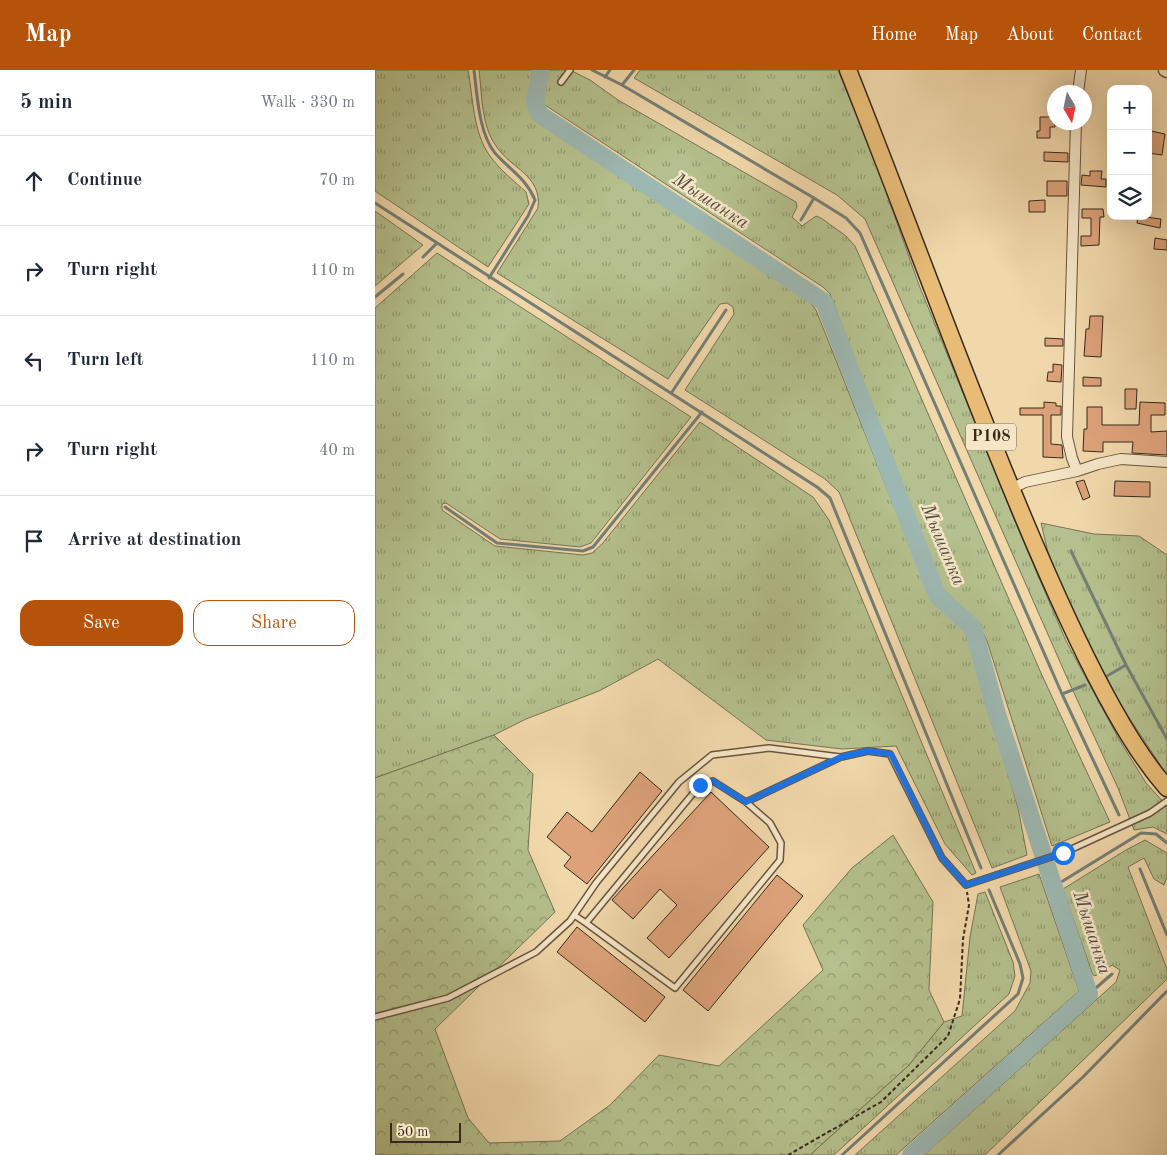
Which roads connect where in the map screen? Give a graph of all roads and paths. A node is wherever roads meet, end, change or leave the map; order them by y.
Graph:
1 (569, 70) edge
2 (848, 70) edge
3 (1081, 70) edge
4 (561, 82) dead end
5 (1079, 85) edge
6 (1076, 130) edge
7 (1167, 462) edge
8 (1077, 471) junction
9 (1011, 490) junction
10 (841, 757) junction
11 (1167, 788) edge
12 (1167, 801) edge
13 (746, 802) junction
14 (966, 885) junction
15 (574, 915) junction
16 (586, 923) junction
17 (375, 1017) edge
18 (788, 1155) edge

1 - 4 lane
2 - 9 main road, Р108
3 - 5 street
6 - 8 street
7 - 8 street
8 - 9 street
9 - 11 main road, Р108
10 - 13 lane
10 - 14 lane
10 - 15 lane
12 - 14 lane
13 - 16 lane
13 - 16 lane
14 - 18 path
15 - 16 lane
15 - 17 lane

